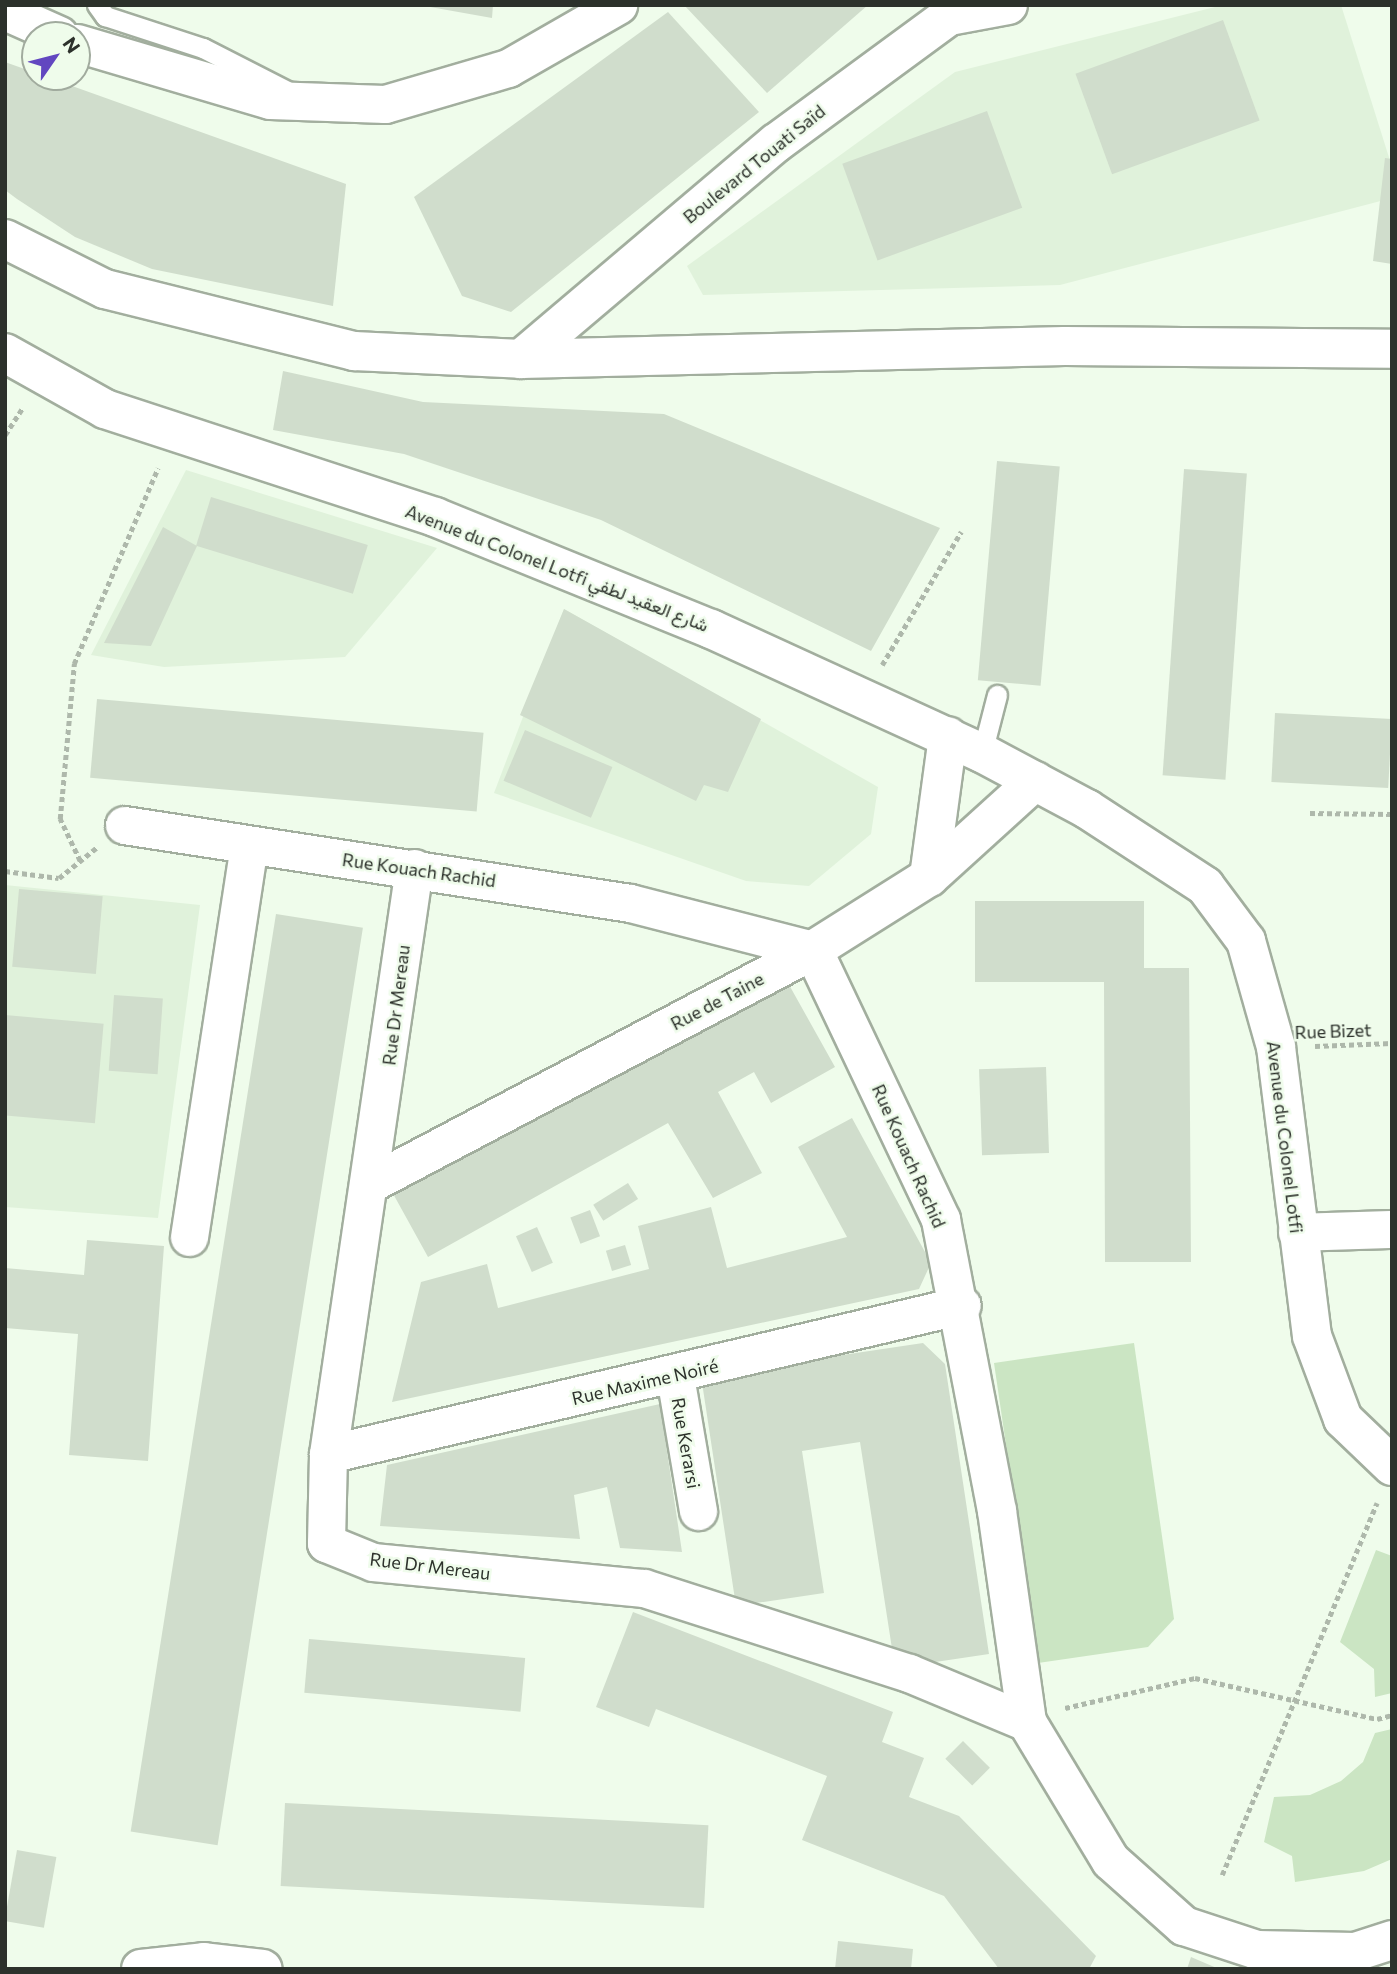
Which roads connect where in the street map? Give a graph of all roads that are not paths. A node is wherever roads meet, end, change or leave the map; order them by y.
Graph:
1 (97, 5) edge
2 (618, 5) edge
3 (1008, 5) edge
4 (5, 11) edge
5 (28, 21) edge
6 (91, 47) edge
7 (307, 101) junction
8 (5, 239) edge
9 (1392, 349) edge
10 (5, 353) edge
11 (521, 359) junction
12 (998, 695) dead end
13 (948, 736) junction
14 (982, 753) junction
15 (1035, 781) junction
16 (124, 825) road end
17 (249, 846) junction
18 (414, 868) junction
19 (929, 877) junction
20 (813, 950) junction
21 (373, 1182) junction
22 (1392, 1229) edge
23 (1297, 1232) junction
24 (188, 1237) dead end
25 (962, 1306) junction
26 (675, 1376) junction
27 (328, 1454) junction
28 (1385, 1483) edge
29 (698, 1511) dead end
30 (1038, 1716) junction
31 (1392, 1941) edge
32 (141, 1969) edge
33 (262, 1969) edge

1 - 7 lane
2 - 7 street
3 - 11 main road, Boulevard Touati Saïd
4 - 5 street
6 - 7 street
8 - 11 main road
9 - 11 main road
10 - 13 main road, Avenue du Colonel Lotfi شارع العقيد لطفي
12 - 14 lane
13 - 14 main road, Avenue du Colonel Lotfi
13 - 19 main road
14 - 15 main road, Avenue du Colonel Lotfi
15 - 19 main road, Rue de Taine
15 - 23 main road, Avenue du Colonel Lotfi
16 - 17 street, Rue Kouach Rachid
17 - 18 street, Rue Kouach Rachid
17 - 24 street
18 - 20 street, Rue Kouach Rachid
18 - 21 street, Rue Dr Mereau
19 - 20 main road, Rue de Taine
20 - 21 street, Rue de Taine
20 - 25 main road, Rue Kouach Rachid
21 - 27 street, Rue Dr Mereau
22 - 23 street
23 - 28 main road, Avenue du Colonel Lotfi
25 - 26 street, Rue Maxime Noiré
25 - 30 main road, Rue Kouach Rachid
26 - 27 street, Rue Maxime Noiré
26 - 29 street, Rue Kerarsi
27 - 30 street, Rue Dr Mereau
30 - 31 main road, Rue Kouach Rachid
32 - 33 main road

